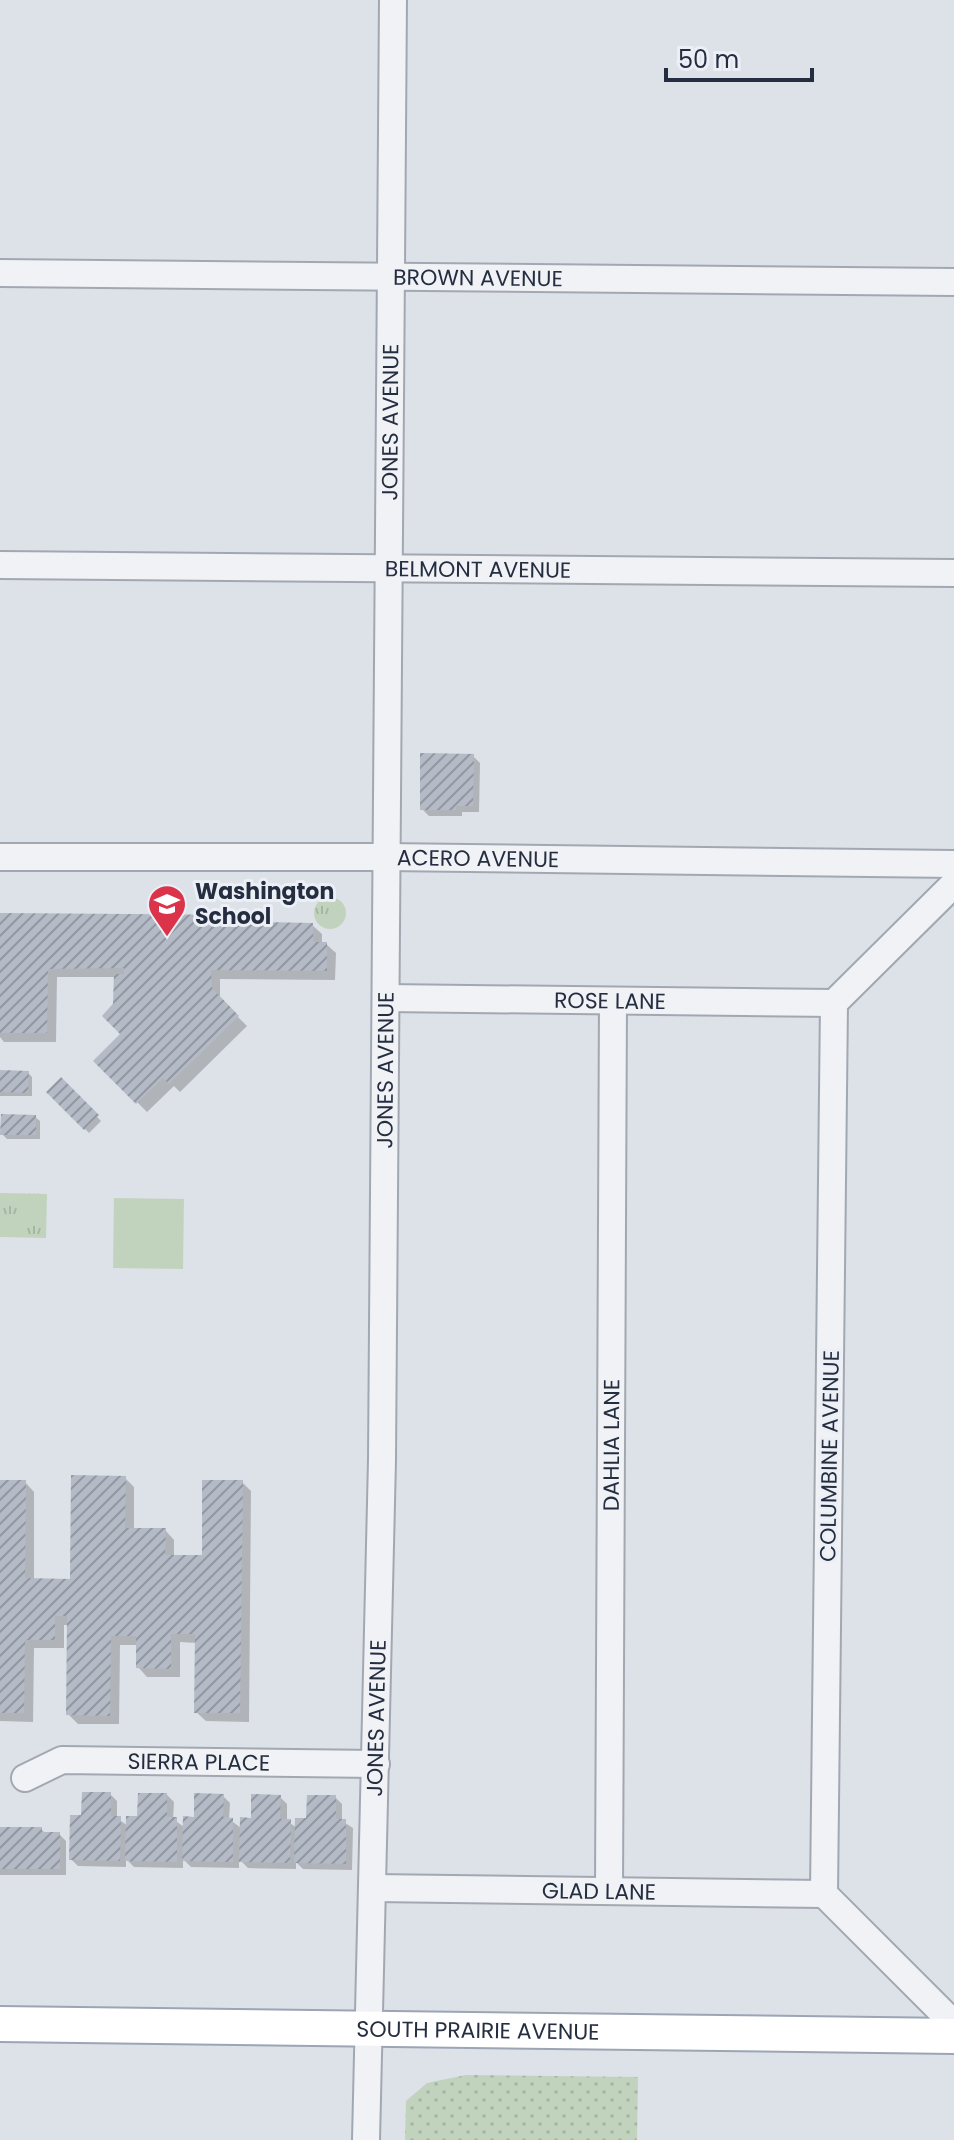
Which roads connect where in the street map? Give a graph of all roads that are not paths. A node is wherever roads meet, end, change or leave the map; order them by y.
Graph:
1 (393, 0) edge
2 (0, 273) edge
3 (391, 275) junction
4 (954, 282) edge
5 (0, 565) edge
6 (390, 568) junction
7 (954, 573) edge
8 (0, 857) edge
9 (385, 857) junction
10 (954, 864) edge
11 (954, 884) edge
12 (386, 998) junction
13 (613, 1001) junction
14 (834, 1003) junction
15 (376, 1764) junction
16 (25, 1778) dead end
17 (373, 1888) junction
18 (609, 1891) junction
19 (824, 1894) junction
20 (0, 2024) edge
21 (954, 2024) edge
22 (369, 2029) junction
23 (954, 2036) edge
24 (366, 2140) edge

1 - 3 street, JONES AVENUE
2 - 3 street, BROWN AVENUE
3 - 4 street, BROWN AVENUE
3 - 6 street, JONES AVENUE
5 - 6 street, BELMONT AVENUE
6 - 7 street, BELMONT AVENUE
6 - 9 street, JONES AVENUE
8 - 9 street, ACERO AVENUE
9 - 10 street, ACERO AVENUE
9 - 12 street, JONES AVENUE
11 - 14 street
12 - 13 street, ROSE LANE
12 - 15 street, JONES AVENUE
13 - 14 street, ROSE LANE
13 - 18 street, DAHLIA LANE
14 - 19 street, COLUMBINE AVENUE
15 - 16 street, SIERRA PLACE
15 - 17 street, JONES AVENUE
17 - 18 street, GLAD LANE
17 - 22 street, JONES AVENUE
18 - 19 street, GLAD LANE
19 - 21 street
20 - 22 main road, SOUTH PRAIRIE AVENUE
22 - 23 main road, SOUTH PRAIRIE AVENUE
22 - 24 street, JONES AVENUE

